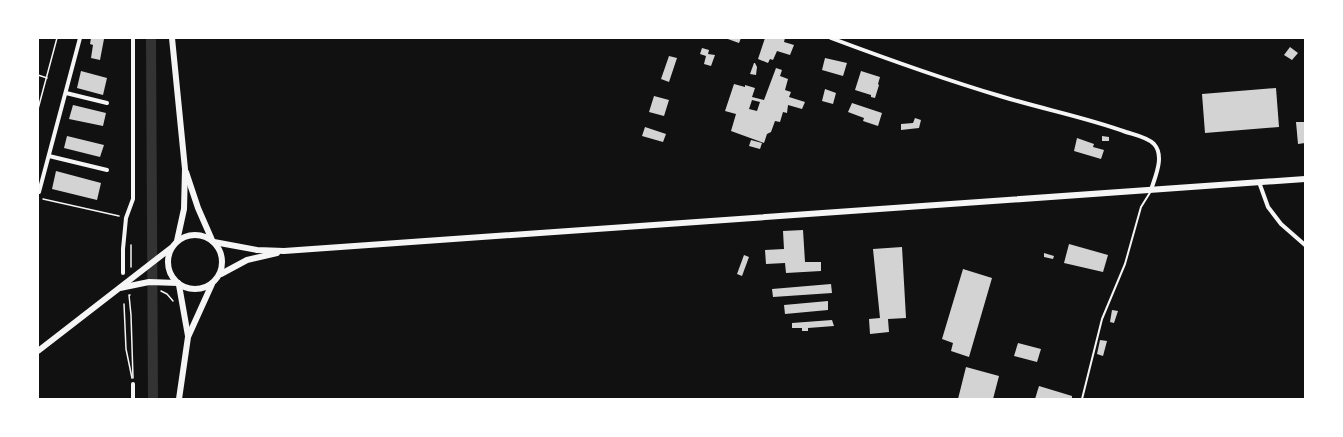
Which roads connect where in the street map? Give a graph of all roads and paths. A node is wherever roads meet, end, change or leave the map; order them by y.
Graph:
1 (57, 38) edge
2 (80, 38) edge
3 (133, 38) edge
4 (172, 38) edge
5 (831, 38) edge
6 (38, 75) edge
7 (46, 78) junction
8 (66, 94) junction
9 (107, 103) dead end
10 (38, 109) edge
11 (49, 156) junction
12 (185, 169) junction
13 (108, 170) dead end
14 (1305, 179) edge
15 (1259, 182) junction
16 (1152, 190) junction
17 (38, 191) edge
18 (47, 200) dead end
19 (126, 218) junction
20 (177, 241) junction
21 (213, 241) junction
22 (1305, 245) edge
23 (172, 247) junction
24 (284, 251) junction
25 (123, 273) dead end
26 (220, 274) junction
27 (178, 284) junction
28 (212, 284) junction
29 (118, 288) junction
30 (129, 295) dead end
31 (124, 304) dead end
32 (188, 337) junction
33 (38, 351) edge
34 (133, 384) junction
35 (133, 399) edge
36 (179, 399) edge
37 (1082, 399) edge

1 - 7 path
2 - 8 street
3 - 19 street
4 - 12 main road
5 - 16 street
6 - 7 path
7 - 10 path
8 - 9 street
8 - 11 street
11 - 13 street
11 - 17 street
12 - 20 main road
12 - 21 main road
14 - 15 main road
15 - 16 main road
15 - 22 street
16 - 24 main road
16 - 37 lane
18 - 19 path
19 - 25 street
20 - 21 main road
20 - 23 main road
21 - 24 main road
21 - 26 main road
23 - 27 main road
23 - 29 main road
24 - 26 main road
26 - 28 main road
27 - 28 main road
27 - 29 main road
27 - 32 main road
28 - 32 main road
29 - 33 main road
30 - 34 path
31 - 34 path
32 - 36 main road
34 - 35 street

